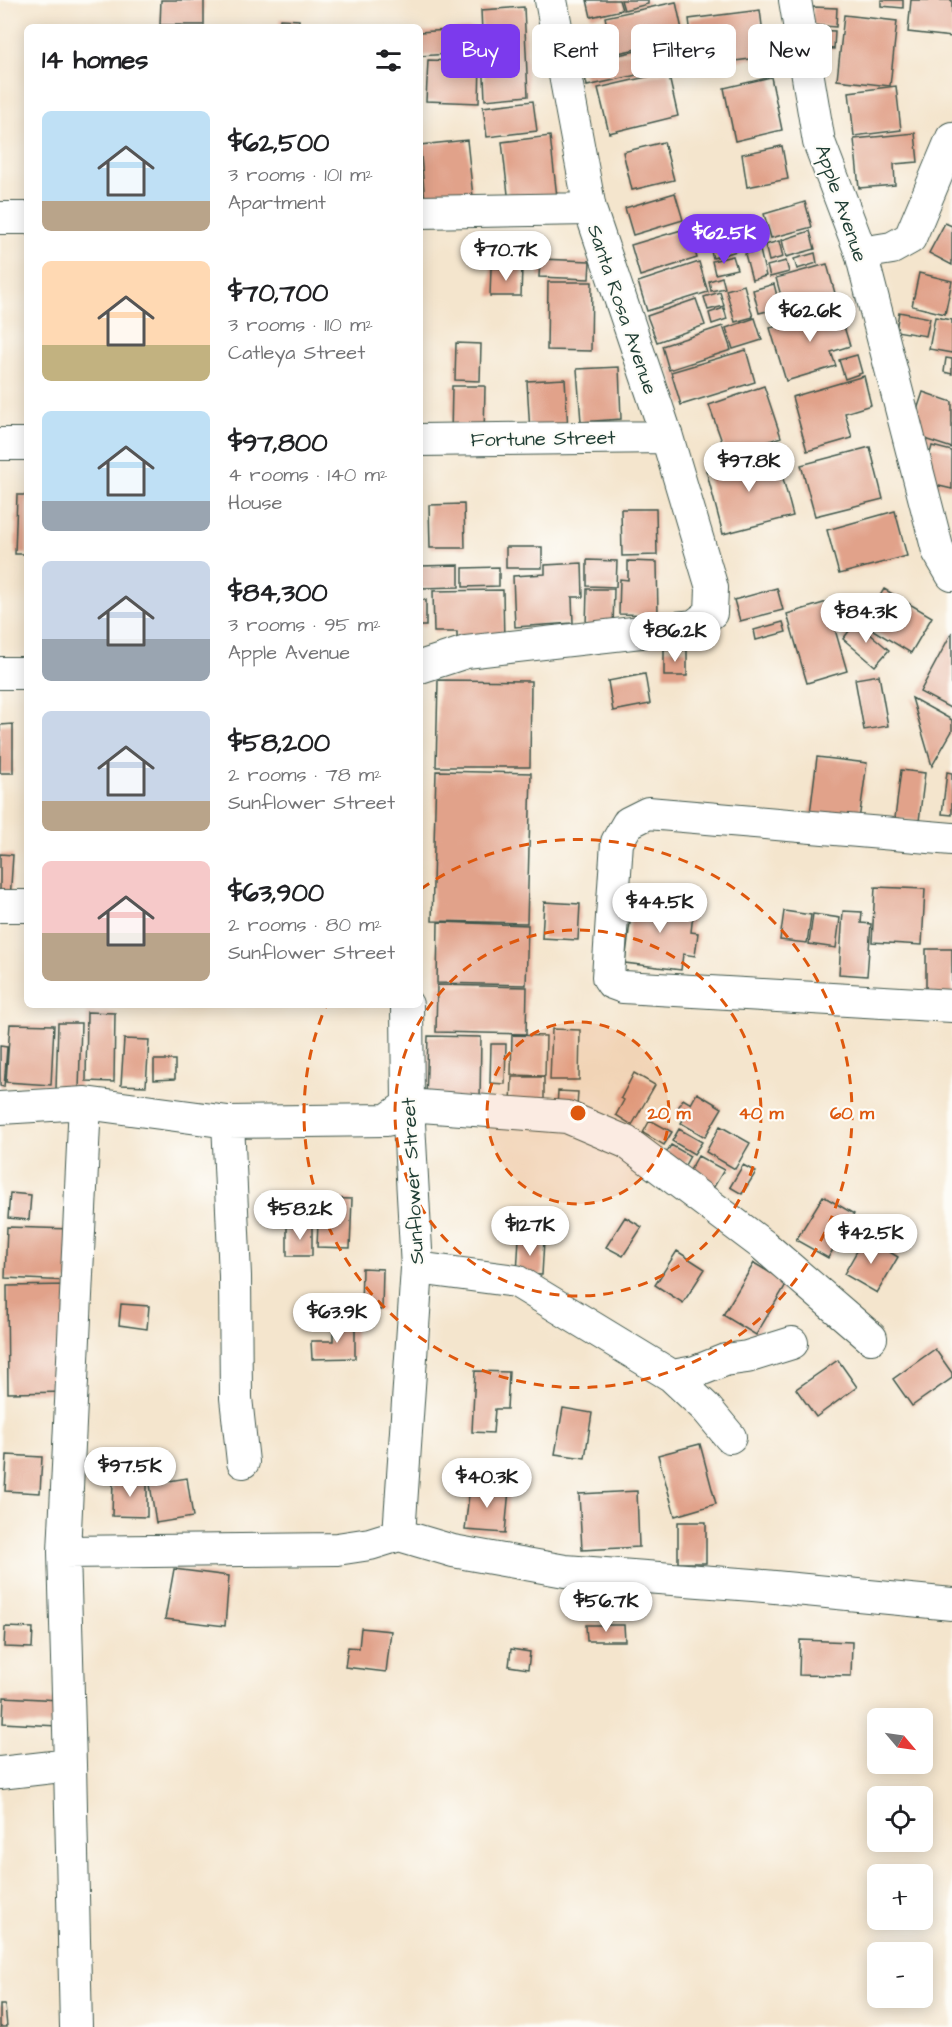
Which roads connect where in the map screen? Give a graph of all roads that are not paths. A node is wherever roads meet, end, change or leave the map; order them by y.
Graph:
1 (551, 0) edge
2 (795, 0) edge
3 (952, 138) edge
4 (590, 209) junction
5 (423, 212) edge
6 (0, 218) edge
7 (24, 218) edge
8 (861, 253) junction
9 (667, 437) junction
10 (423, 440) edge
11 (0, 444) edge
12 (24, 444) edge
13 (952, 575) edge
14 (423, 666) edge
15 (0, 673) edge
16 (24, 673) edge
17 (952, 839) edge
18 (0, 906) edge
19 (24, 906) edge
20 (952, 1006) edge
21 (407, 1008) edge
22 (85, 1103) junction
23 (408, 1105) junction
24 (0, 1108) edge
25 (228, 1122) junction
26 (417, 1268) junction
27 (871, 1338) dead end
28 (792, 1343) dead end
29 (672, 1376) junction
30 (730, 1437) dead end
31 (243, 1462) dead end
32 (399, 1535) junction
33 (64, 1552) junction
34 (952, 1604) edge
35 (70, 1765) junction
36 (0, 1773) edge
37 (76, 2027) edge

1 - 4 street, Santa Rosa Avenue
2 - 8 street, Apple Avenue
3 - 8 street
4 - 5 street
4 - 9 street, Santa Rosa Avenue
6 - 7 street
8 - 13 street, Apple Avenue
9 - 10 street, Fortune Street
9 - 14 street, Santa Rosa Avenue
11 - 12 street
15 - 16 street
17 - 20 street
18 - 19 street
21 - 23 street, Sunflower Street
22 - 24 street
22 - 25 street
22 - 33 street
23 - 25 street
23 - 26 street, Sunflower Street
23 - 27 street
25 - 31 street
26 - 29 street
26 - 32 street, Sunflower Street
28 - 29 street
29 - 30 street
32 - 33 street
32 - 34 street
33 - 35 street
35 - 36 street
35 - 37 street

